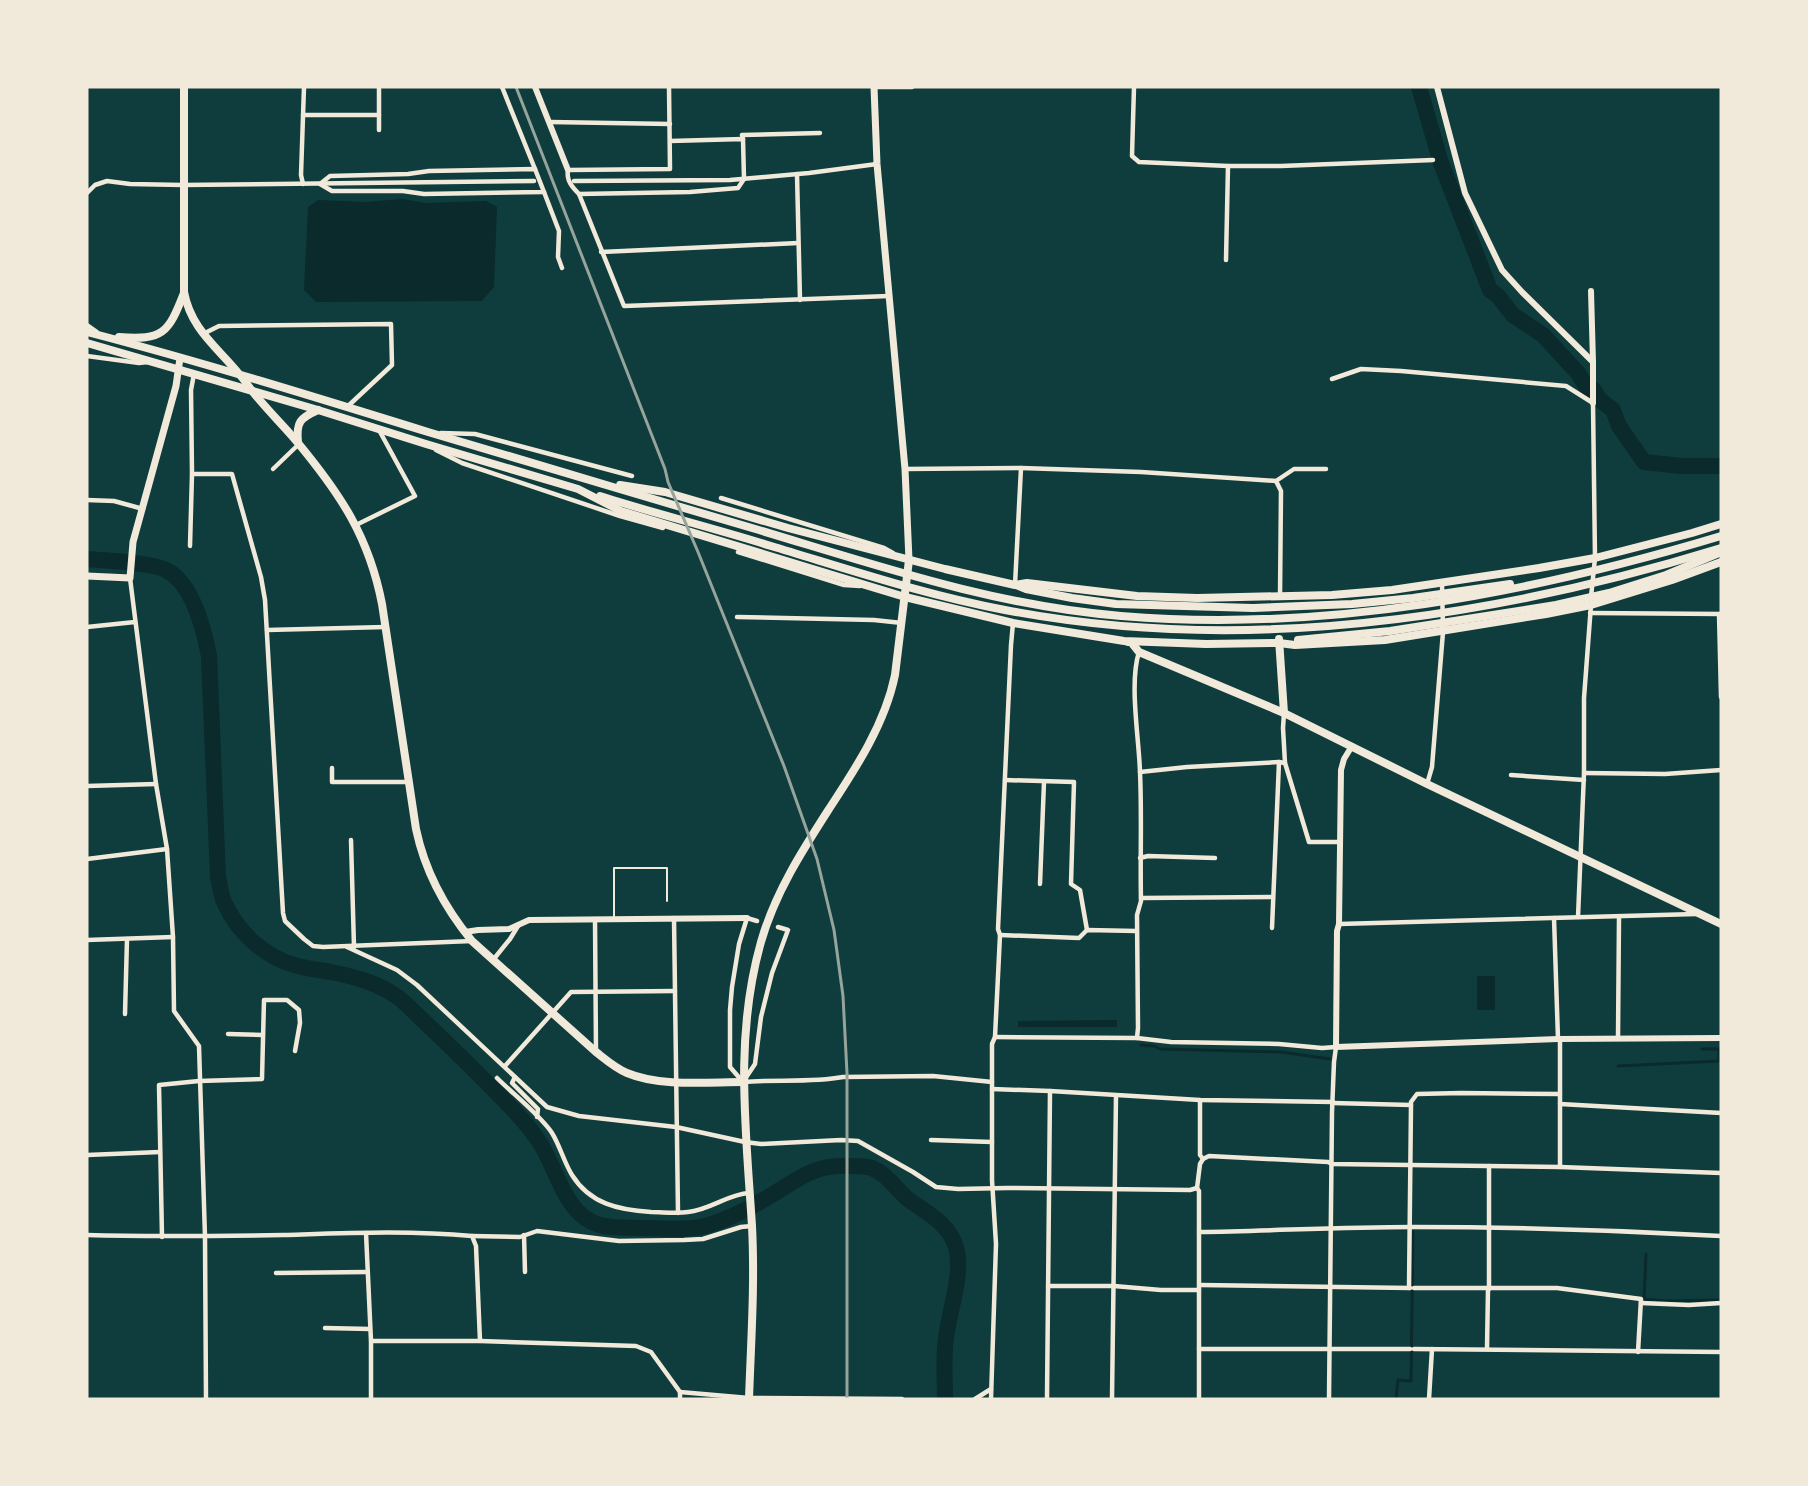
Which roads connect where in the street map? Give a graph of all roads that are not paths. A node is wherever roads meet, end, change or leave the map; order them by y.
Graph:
1 (184, 87) edge
2 (304, 87) edge
3 (379, 87) edge
4 (502, 87) edge
5 (535, 87) edge
6 (669, 87) edge
7 (874, 87) edge
8 (912, 87) edge
9 (1134, 87) edge
10 (1437, 87) edge
11 (303, 115) junction
12 (379, 115) junction
13 (550, 122) junction
14 (670, 124) junction
15 (379, 130) dead end
16 (820, 133) dead end
17 (742, 140) junction
18 (670, 141) junction
19 (1433, 159) dead end
20 (877, 164) junction
21 (1228, 166) junction
22 (535, 169) junction
23 (568, 170) junction
24 (797, 174) junction
25 (744, 179) junction
26 (534, 181) dead end
27 (574, 181) dead end
28 (303, 184) junction
29 (320, 184) junction
30 (183, 185) junction
31 (544, 192) junction
32 (87, 193) edge
33 (579, 194) junction
34 (798, 243) junction
35 (601, 252) junction
36 (1226, 260) dead end
37 (562, 268) dead end
38 (184, 291) junction
39 (1591, 291) dead end
40 (890, 296) junction
41 (800, 300) junction
42 (87, 325) edge
43 (87, 332) edge
44 (203, 334) junction
45 (103, 336) junction
46 (87, 344) edge
47 (87, 356) edge
48 (180, 358) junction
49 (151, 362) junction
50 (1593, 362) junction
51 (178, 370) junction
52 (194, 374) junction
53 (240, 375) junction
54 (1332, 379) dead end
55 (253, 392) junction
56 (1593, 403) junction
57 (347, 407) junction
58 (318, 410) junction
59 (380, 430) junction
60 (430, 432) junction
61 (298, 444) junction
62 (426, 444) junction
63 (1021, 468) junction
64 (273, 469) dead end
65 (905, 469) junction
66 (1326, 469) dead end
67 (192, 474) junction
68 (632, 476) dead end
69 (592, 481) junction
70 (1276, 481) junction
71 (578, 489) junction
72 (721, 498) dead end
73 (87, 500) edge
74 (143, 508) junction
75 (1721, 524) edge
76 (356, 525) junction
77 (663, 528) dead end
78 (1721, 536) edge
79 (190, 546) dead end
80 (1721, 550) edge
81 (738, 552) dead end
82 (1596, 558) junction
83 (909, 560) junction
84 (1721, 562) edge
85 (130, 575) junction
86 (87, 576) edge
87 (1568, 577) junction
88 (1442, 583) junction
89 (1015, 585) junction
90 (872, 587) junction
91 (905, 597) junction
92 (1280, 597) junction
93 (1590, 609) junction
94 (1720, 614) edge
95 (737, 617) dead end
96 (135, 622) junction
97 (902, 623) junction
98 (1013, 623) junction
99 (87, 627) edge
100 (385, 627) junction
101 (267, 630) junction
102 (1443, 632) junction
103 (1124, 640) junction
104 (1279, 643) junction
105 (1139, 652) junction
106 (1721, 697) edge
107 (1284, 713) junction
108 (1352, 746) junction
109 (1279, 762) junction
110 (1285, 763) junction
111 (332, 768) dead end
112 (1721, 770) edge
113 (1140, 772) junction
114 (1584, 773) junction
115 (1511, 775) dead end
116 (1005, 780) junction
117 (1584, 780) junction
118 (408, 782) junction
119 (1044, 782) junction
120 (156, 783) junction
121 (1427, 784) junction
122 (87, 786) edge
123 (351, 840) dead end
124 (1339, 842) junction
125 (166, 849) junction
126 (1580, 857) junction
127 (1140, 858) junction
128 (1215, 858) dead end
129 (87, 860) edge
130 (1040, 884) dead end
131 (1273, 897) junction
132 (1141, 898) junction
133 (667, 901) dead end
134 (1699, 914) junction
135 (1578, 917) junction
136 (1619, 917) junction
137 (674, 918) junction
138 (747, 918) junction
139 (1554, 918) junction
140 (595, 919) junction
141 (614, 919) junction
142 (757, 921) dead end
143 (1339, 924) junction
144 (1721, 924) edge
145 (519, 925) junction
146 (778, 927) dead end
147 (1272, 928) dead end
148 (1087, 930) junction
149 (1136, 931) junction
150 (465, 932) junction
151 (1000, 935) junction
152 (173, 937) junction
153 (127, 939) junction
154 (87, 940) edge
155 (472, 941) junction
156 (347, 947) junction
157 (354, 947) junction
158 (493, 960) junction
159 (596, 992) junction
160 (675, 992) junction
161 (552, 1013) junction
162 (125, 1014) dead end
163 (228, 1034) dead end
164 (263, 1035) junction
165 (995, 1037) junction
166 (1137, 1038) junction
167 (1618, 1038) junction
168 (1721, 1038) edge
169 (1559, 1039) junction
170 (1336, 1047) junction
171 (295, 1051) dead end
172 (596, 1052) junction
173 (505, 1066) junction
174 (515, 1077) junction
175 (497, 1078) dead end
176 (200, 1081) junction
177 (676, 1082) junction
178 (743, 1082) junction
179 (992, 1082) junction
180 (992, 1089) junction
181 (1050, 1091) junction
182 (1560, 1094) junction
183 (1116, 1095) junction
184 (1200, 1100) junction
185 (1333, 1102) junction
186 (1560, 1104) junction
187 (1411, 1105) junction
188 (1721, 1113) edge
189 (537, 1117) junction
190 (676, 1126) junction
191 (931, 1140) dead end
192 (745, 1142) junction
193 (992, 1142) junction
194 (160, 1152) junction
195 (87, 1155) edge
196 (1203, 1159) junction
197 (1332, 1164) junction
198 (1412, 1166) junction
199 (1489, 1166) junction
200 (1560, 1167) junction
201 (1721, 1173) edge
202 (993, 1188) junction
203 (1197, 1188) junction
204 (1050, 1189) junction
205 (1114, 1190) junction
206 (749, 1195) junction
207 (678, 1213) junction
208 (752, 1226) junction
209 (1411, 1227) junction
210 (1489, 1228) junction
211 (1332, 1229) junction
212 (1199, 1232) junction
213 (366, 1233) junction
214 (87, 1235) edge
215 (524, 1235) junction
216 (472, 1236) junction
217 (1721, 1236) edge
218 (162, 1237) junction
219 (205, 1237) junction
220 (367, 1272) junction
221 (525, 1272) dead end
222 (276, 1273) dead end
223 (1048, 1287) junction
224 (1114, 1287) junction
225 (1199, 1287) junction
226 (1332, 1288) junction
227 (1411, 1288) junction
228 (1488, 1289) junction
229 (1641, 1301) junction
230 (1721, 1303) edge
231 (325, 1328) dead end
232 (370, 1329) junction
233 (371, 1341) junction
234 (480, 1341) junction
235 (1331, 1348) junction
236 (1199, 1349) junction
237 (1431, 1349) junction
238 (1487, 1349) junction
239 (1638, 1352) junction
240 (1721, 1352) edge
241 (991, 1389) junction
242 (680, 1392) junction
243 (206, 1399) edge
244 (371, 1399) edge
245 (680, 1399) edge
246 (749, 1399) edge
247 (902, 1399) edge
248 (975, 1399) edge
249 (991, 1399) edge
250 (1047, 1399) edge
251 (1112, 1399) edge
252 (1199, 1399) edge
253 (1329, 1399) edge
254 (1429, 1399) edge

1 - 30 highway
2 - 11 street
3 - 12 street
4 - 22 street
5 - 13 street
6 - 14 street
7 - 8 street
7 - 20 main road
9 - 21 street
10 - 50 street
11 - 12 street
11 - 28 street
12 - 15 street
13 - 14 street
13 - 23 street
14 - 18 street
16 - 17 street
17 - 18 street
17 - 25 street
18 - 23 street
19 - 21 street
20 - 24 street
20 - 40 main road
21 - 36 street
22 - 29 street
22 - 31 street
23 - 33 street
24 - 25 street
24 - 34 street
25 - 27 street
25 - 33 street
26 - 29 street
28 - 29 street
28 - 30 street
29 - 31 street
30 - 32 street
30 - 38 highway
31 - 37 street
33 - 35 street
34 - 35 street
34 - 41 street
35 - 41 street
38 - 44 highway
38 - 45 highway
39 - 50 street
40 - 41 street
40 - 65 main road
42 - 45 street
43 - 45 highway
44 - 53 highway
44 - 57 street
45 - 48 highway
46 - 49 highway
47 - 49 street
48 - 51 main road
48 - 53 highway
49 - 51 highway
50 - 56 street
51 - 52 highway
51 - 74 main road
52 - 55 highway
52 - 67 street
53 - 55 highway
53 - 57 highway
54 - 56 street
55 - 58 highway
55 - 61 highway
56 - 82 street
57 - 60 highway
58 - 59 highway
58 - 61 highway
59 - 62 highway
59 - 76 street
60 - 68 street
60 - 69 highway
61 - 64 street
61 - 76 highway
62 - 71 highway
62 - 77 street
63 - 65 street
63 - 70 street
63 - 89 street
65 - 83 main road
66 - 70 street
67 - 79 street
67 - 101 street
69 - 83 highway
69 - 87 highway
70 - 92 street
71 - 80 highway
71 - 90 highway
72 - 83 street
73 - 74 street
74 - 85 main road
75 - 82 highway
76 - 100 highway
78 - 87 highway
80 - 104 highway
81 - 90 street
82 - 88 highway
82 - 93 street
83 - 89 highway
83 - 91 highway
84 - 93 highway
85 - 86 main road
85 - 96 street
87 - 89 highway
88 - 92 highway
88 - 102 street
89 - 92 highway
89 - 98 highway
90 - 91 highway
91 - 97 highway
91 - 98 highway
92 - 104 highway
93 - 94 street
93 - 102 highway
93 - 114 street
94 - 106 street
95 - 97 street
96 - 99 street
96 - 120 street
97 - 178 highway
98 - 103 highway
98 - 116 street
100 - 101 street
100 - 118 highway
101 - 156 street
102 - 104 highway
102 - 121 street
103 - 104 highway
103 - 105 highway
104 - 107 highway
105 - 107 highway
105 - 113 street
107 - 108 highway
107 - 110 street
108 - 121 highway
108 - 124 street
109 - 110 street
109 - 113 street
109 - 131 street
110 - 124 street
111 - 118 street
112 - 114 street
113 - 127 street
114 - 117 street
115 - 117 street
116 - 119 street
116 - 151 street
117 - 126 street
118 - 150 highway
119 - 130 street
119 - 148 street
120 - 122 street
120 - 125 street
121 - 126 highway
123 - 157 street
124 - 143 street
125 - 129 street
125 - 152 street
126 - 134 highway
126 - 135 street
127 - 128 street
127 - 132 street
131 - 132 street
131 - 147 street
132 - 149 street
133 - 141 lane
134 - 136 street
134 - 144 highway
135 - 136 street
135 - 139 street
136 - 167 street
137 - 138 street
137 - 141 street
137 - 160 street
138 - 142 street
138 - 178 street
139 - 143 street
139 - 169 street
140 - 141 street
140 - 145 street
140 - 159 street
143 - 170 street
145 - 150 street
145 - 158 street
146 - 178 street
148 - 149 street
148 - 151 street
149 - 166 street
150 - 155 highway
151 - 165 street
152 - 153 street
152 - 176 street
153 - 154 street
153 - 162 street
155 - 157 street
155 - 158 highway
156 - 157 street
156 - 173 street
158 - 161 highway
159 - 160 street
159 - 161 street
159 - 172 street
160 - 177 street
161 - 172 highway
161 - 173 street
163 - 164 street
164 - 171 street
164 - 176 street
165 - 166 street
165 - 179 street
166 - 170 street
167 - 168 street
167 - 169 street
169 - 170 street
169 - 182 street
170 - 185 street
172 - 177 highway
173 - 174 street
174 - 189 street
174 - 190 street
175 - 189 street
176 - 194 street
176 - 219 street
177 - 178 highway
177 - 190 street
178 - 179 street
178 - 192 highway
179 - 180 street
180 - 181 street
180 - 193 street
181 - 183 street
181 - 204 street
182 - 186 street
182 - 187 street
183 - 184 street
183 - 205 street
184 - 185 street
184 - 196 street
185 - 187 street
185 - 197 street
186 - 188 street
186 - 200 street
187 - 198 street
189 - 207 street
190 - 192 street
190 - 207 street
191 - 193 street
192 - 202 street
192 - 206 highway
193 - 202 street
194 - 195 street
194 - 218 street
196 - 197 street
196 - 203 street
197 - 198 street
197 - 211 street
198 - 199 street
198 - 209 street
199 - 200 street
199 - 210 street
200 - 201 street
202 - 204 street
202 - 241 street
203 - 205 street
203 - 212 street
204 - 205 street
204 - 223 street
205 - 224 street
206 - 207 street
206 - 208 highway
208 - 215 street
208 - 246 highway
209 - 210 street
209 - 211 street
209 - 227 street
210 - 217 street
210 - 228 street
211 - 212 street
211 - 226 street
212 - 225 street
213 - 216 street
213 - 219 street
213 - 220 street
214 - 218 street
215 - 216 street
215 - 221 street
216 - 234 street
218 - 219 street
219 - 243 street
220 - 222 street
220 - 232 street
223 - 224 street
223 - 250 street
224 - 225 street
224 - 251 street
225 - 226 street
225 - 236 street
226 - 227 street
226 - 235 street
227 - 228 street
228 - 229 street
228 - 238 street
229 - 230 street
229 - 239 street
231 - 232 street
232 - 233 street
233 - 234 street
233 - 244 street
234 - 242 street
235 - 236 street
235 - 237 street
235 - 253 street
236 - 252 street
237 - 238 street
237 - 254 street
238 - 239 street
239 - 240 street
241 - 248 street
241 - 249 street
242 - 245 street
242 - 246 street
246 - 247 street

